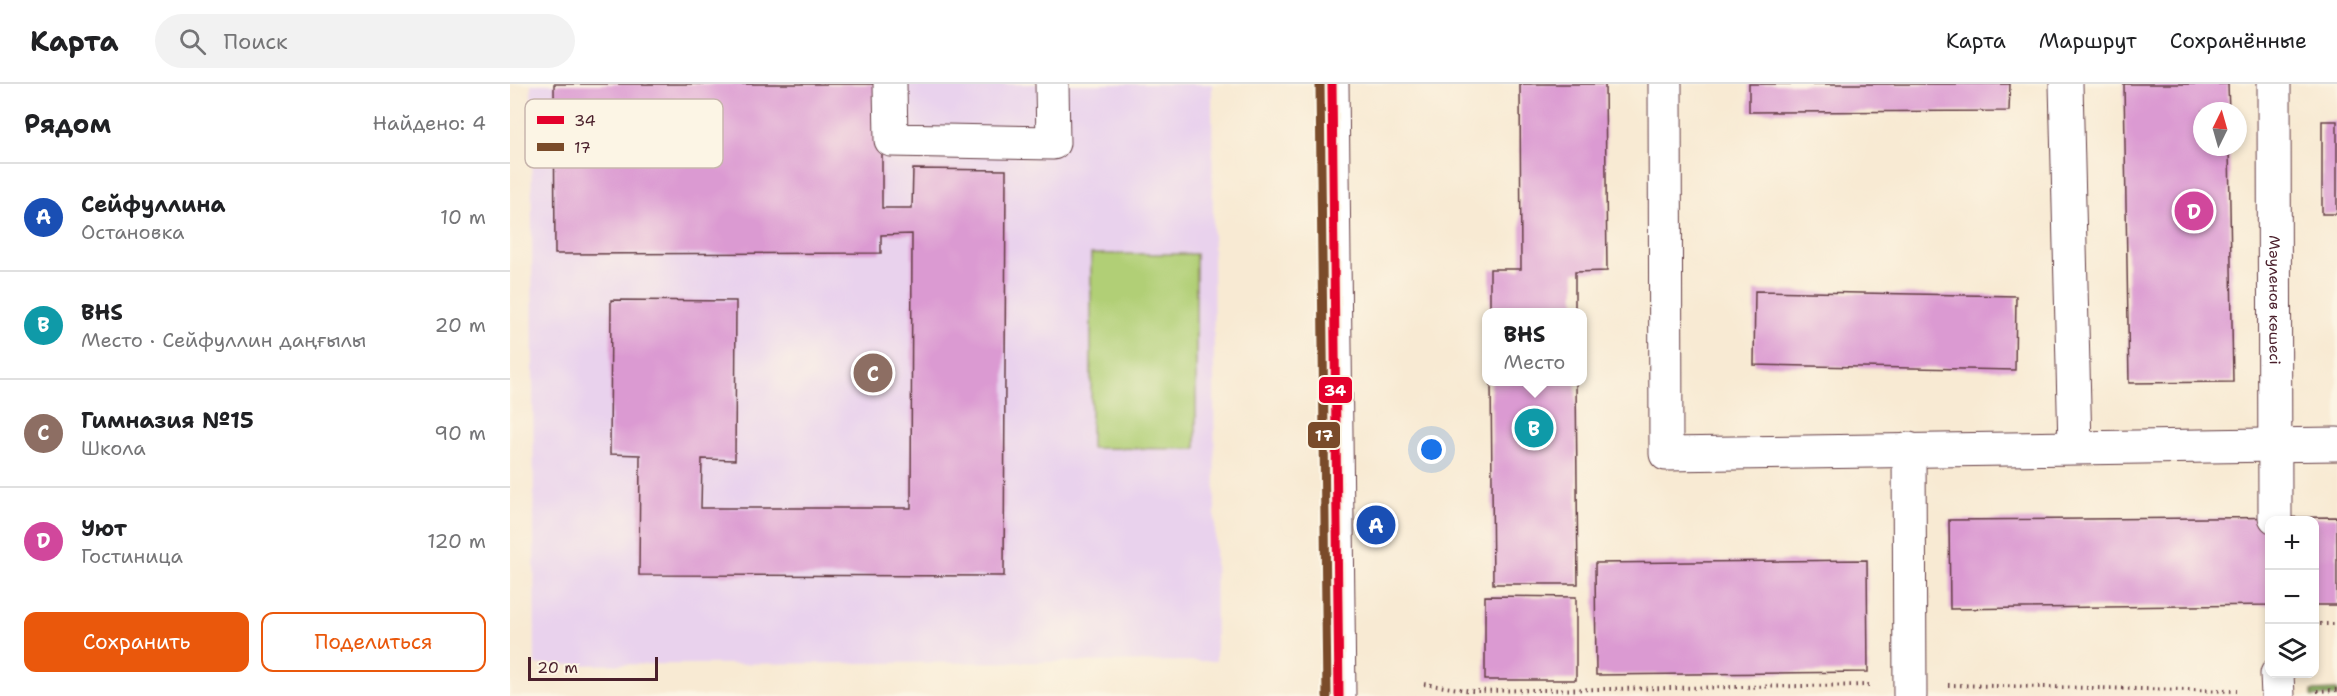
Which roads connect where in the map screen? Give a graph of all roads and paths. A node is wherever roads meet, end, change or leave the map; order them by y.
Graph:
1 (890, 84) edge
2 (1052, 84) edge
3 (1332, 84) edge
4 (1665, 84) edge
5 (2066, 84) edge
6 (2274, 84) edge
7 (2337, 444) edge
8 (2276, 445) junction
9 (2075, 447) junction
10 (1909, 449) junction
11 (2275, 516) edge
12 (2319, 624) edge
13 (2337, 624) edge
14 (2277, 678) edge
15 (1339, 696) edge
16 (1910, 696) edge
17 (2278, 696) edge

1 - 2 main road
3 - 15 main road
4 - 10 main road
5 - 9 main road
6 - 8 main road, Мәуленов көшесі
7 - 8 main road
8 - 9 main road
8 - 11 main road, Мәуленов көшесі
9 - 10 main road
10 - 16 main road
12 - 13 path
14 - 17 main road

